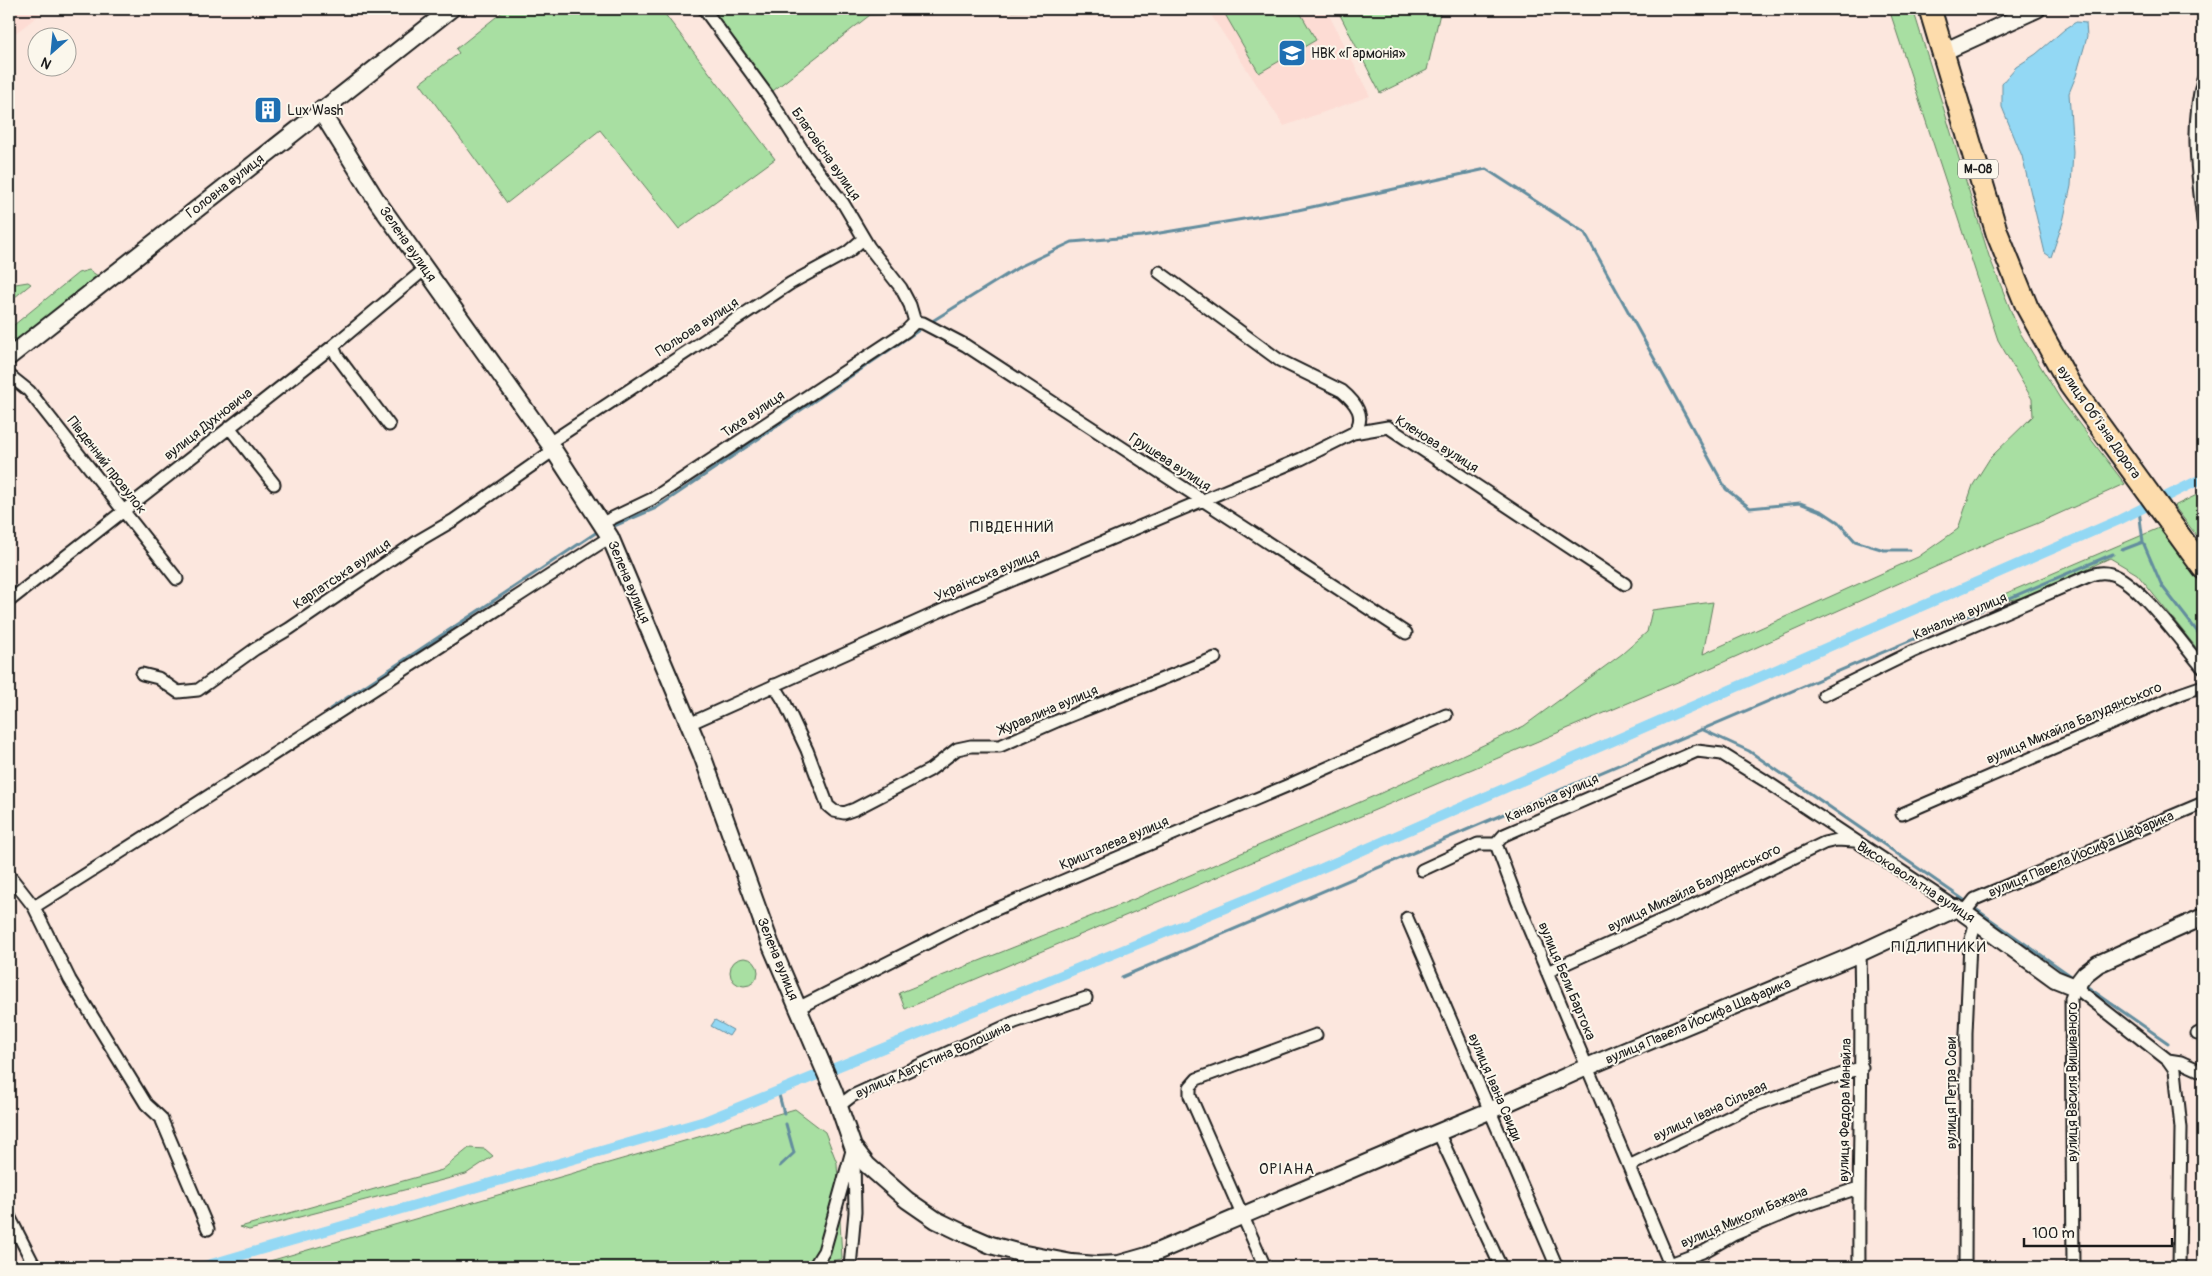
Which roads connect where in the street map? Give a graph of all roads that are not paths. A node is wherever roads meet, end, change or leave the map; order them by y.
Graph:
1 (704, 9) edge
2 (1930, 9) edge
3 (2037, 9) edge
4 (446, 12) edge
5 (1943, 52) junction
6 (2203, 80) edge
7 (320, 110) junction
8 (2203, 221) edge
9 (864, 239) junction
10 (425, 269) junction
11 (1159, 272) dead end
12 (915, 322) junction
13 (333, 346) junction
14 (9, 357) edge
15 (9, 375) edge
16 (389, 425) dead end
17 (229, 427) junction
18 (1353, 433) junction
19 (552, 446) junction
20 (274, 484) dead end
21 (1200, 500) junction
22 (123, 510) junction
23 (606, 530) junction
24 (2203, 568) edge
25 (178, 579) dead end
26 (1625, 584) dead end
27 (9, 601) edge
28 (1406, 633) dead end
29 (1215, 658) dead end
30 (2203, 668) edge
31 (142, 674) dead end
32 (774, 685) junction
33 (2203, 686) edge
34 (1824, 696) dead end
35 (1446, 715) dead end
36 (689, 724) junction
37 (1697, 751) joint
38 (2203, 803) edge
39 (1902, 814) dead end
40 (1855, 841) junction
41 (1496, 844) junction
42 (1422, 870) dead end
43 (9, 875) edge
44 (34, 907) junction
45 (1966, 914) junction
46 (2203, 917) edge
47 (1407, 918) dead end
48 (1860, 953) junction
49 (1547, 972) junction
50 (2075, 987) junction
51 (1086, 998) dead end
52 (798, 1008) junction
53 (1316, 1035) dead end
54 (2168, 1060) junction
55 (1587, 1067) junction
56 (1862, 1067) junction
57 (2203, 1072) edge
58 (836, 1099) junction
59 (1489, 1111) junction
60 (1438, 1132) junction
61 (853, 1148) junction
62 (1629, 1166) junction
63 (1858, 1188) junction
64 (9, 1216) edge
65 (1243, 1217) junction
66 (208, 1229) dead end
67 (1046, 1263) edge
68 (1670, 1266) edge
69 (35, 1267) edge
70 (814, 1267) edge
71 (850, 1267) edge
72 (1265, 1267) edge
73 (1501, 1267) edge
74 (1557, 1267) edge
75 (1859, 1267) edge
76 (1965, 1267) edge
77 (2073, 1267) edge
78 (2179, 1267) edge

1 - 9 street, Благовісна вулиця
2 - 5 highway, вулиця Обʼїзна Дорога / М-08
3 - 5 street
4 - 7 street, Головна вулиця
5 - 24 highway, вулиця Обʼїзна Дорога / М-08
6 - 8 street
7 - 10 street, Зелена вулиця
7 - 14 street, Головна вулиця
9 - 12 street, Благовісна вулиця
9 - 19 street, Польова вулиця
10 - 13 street, вулиця Духновича
10 - 19 street, Зелена вулиця
11 - 18 street
12 - 21 street, Грушева вулиця
12 - 23 street, Тиха вулиця
13 - 16 street
13 - 17 street, вулиця Духновича
15 - 22 street, Південний провулок
17 - 20 street
17 - 22 street, вулиця Духновича
18 - 21 street, Українська вулиця
18 - 26 street, Кленова вулиця
19 - 23 street, Зелена вулиця
19 - 31 street, Карпатська вулиця
21 - 28 street, Грушева вулиця
21 - 32 street, Українська вулиця
22 - 25 street, Південний провулок
22 - 27 street, вулиця Духновича
23 - 36 street, Зелена вулиця
23 - 44 street, Тиха вулиця
29 - 32 street, Журавлина вулиця
30 - 34 street, Канальна вулиця
32 - 36 street, Українська вулиця
33 - 39 street, вулиця Михайла Балудянського
35 - 52 street, Кришталева вулиця
36 - 52 street, Зелена вулиця
37 - 40 street, Високовольтна вулиця
37 - 41 street, Канальна вулиця
38 - 45 street, вулиця Павела Йосифа Шафарика
40 - 45 street, Високовольтна вулиця
40 - 49 street, вулиця Михайла Балудянського
41 - 42 street, Канальна вулиця
41 - 49 street, вулиця Бели Бартока
43 - 44 street
44 - 66 street
45 - 48 street, вулиця Павела Йосифа Шафарика
45 - 50 street, Високовольтна вулиця
45 - 76 street, вулиця Петра Сови
46 - 50 street, вулиця Василя Вишиваного
47 - 59 street, вулиця Івана Свиди
48 - 55 street, вулиця Павела Йосифа Шафарика
48 - 56 street, вулиця Федора Манайла
49 - 55 street, вулиця Бели Бартока
50 - 54 street, Високовольтна вулиця
50 - 77 street, вулиця Василя Вишиваного
51 - 58 street, вулиця Августина Волошина
52 - 58 street, Зелена вулиця
53 - 65 street
54 - 57 street, Високовольтна вулиця
54 - 78 street
55 - 59 street, вулиця Павела Йосифа Шафарика
55 - 62 street, вулиця Бели Бартока
56 - 62 street, вулиця Івана Сільвая
56 - 63 street, вулиця Федора Манайла
58 - 61 street, вулиця Августина Волошина
59 - 60 street, вулиця Павела Йосифа Шафарика
59 - 74 street, вулиця Івана Свиди
60 - 65 street, вулиця Августина Волошина
60 - 73 street
61 - 67 street, вулиця Августина Волошина
61 - 70 street
61 - 71 street
62 - 68 street, вулиця Бели Бартока
63 - 68 street, вулиця Миколи Бажана
63 - 75 street, вулиця Федора Манайла
64 - 69 street
65 - 67 street, вулиця Августина Волошина
65 - 72 street

